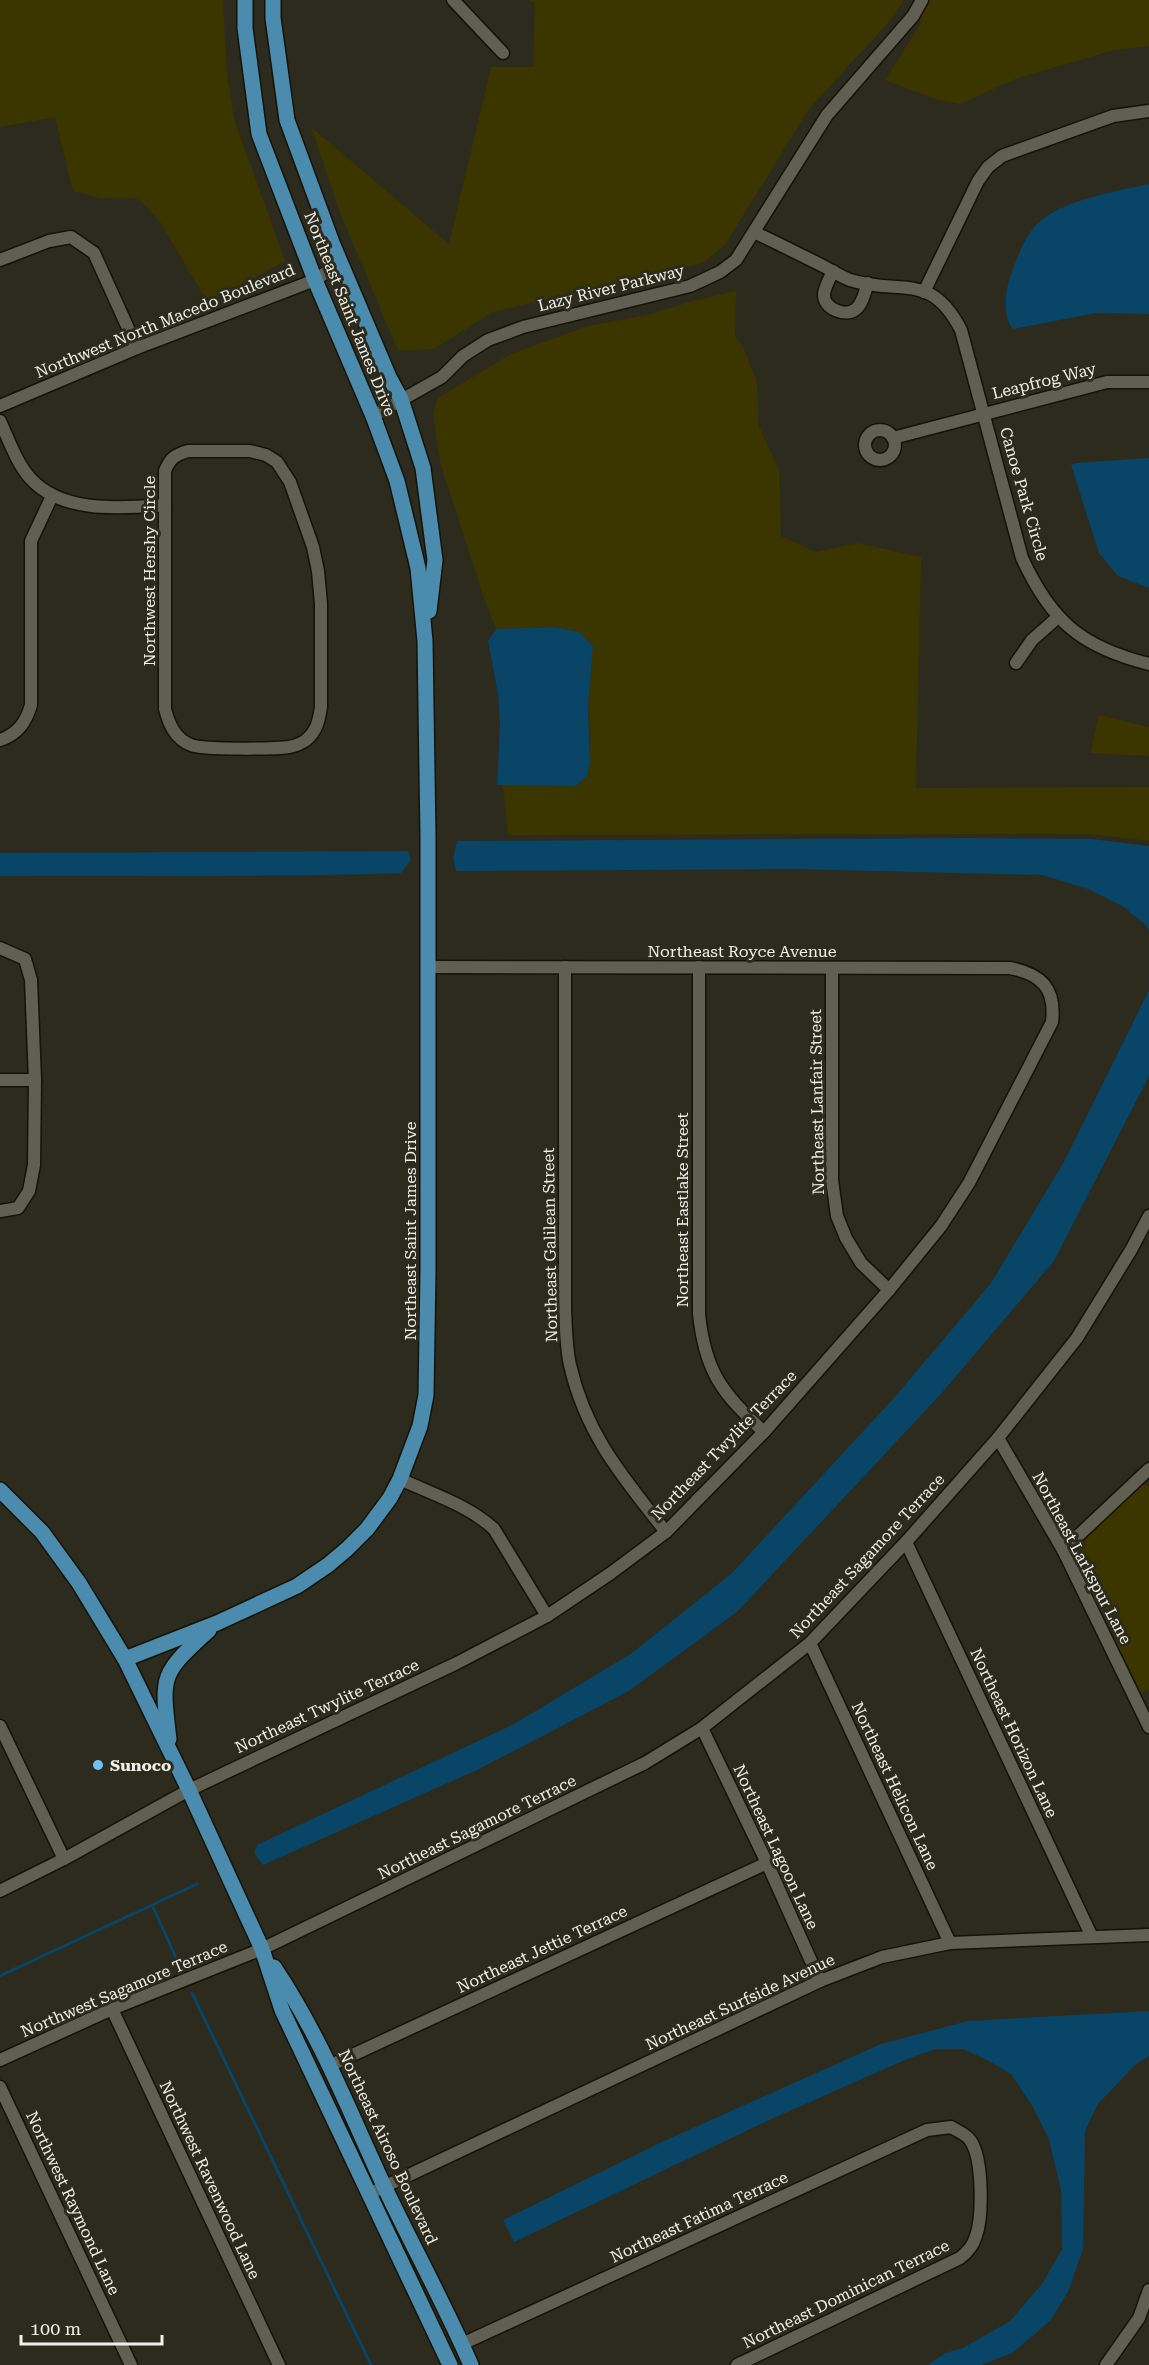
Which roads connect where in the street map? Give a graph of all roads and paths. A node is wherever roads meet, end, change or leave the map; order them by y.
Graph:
1 (245, 0) edge
2 (273, 0) edge
3 (453, 0) edge
4 (922, 0) edge
5 (503, 53) dead end
6 (1149, 111) edge
7 (754, 232) junction
8 (0, 260) edge
9 (340, 263) junction
10 (833, 271) junction
11 (315, 280) junction
12 (868, 283) junction
13 (924, 292) junction
14 (137, 348) junction
15 (1149, 382) edge
16 (401, 399) junction
17 (0, 406) edge
18 (983, 413) junction
19 (373, 416) junction
20 (0, 422) edge
21 (893, 438) dead end
22 (52, 496) junction
23 (165, 505) junction
24 (1058, 617) junction
25 (425, 641) junction
26 (1016, 663) dead end
27 (1149, 664) edge
28 (0, 740) edge
29 (0, 948) edge
30 (428, 967) junction
31 (565, 967) junction
32 (699, 967) junction
33 (832, 968) junction
34 (1048, 989) joint
35 (0, 1080) edge
36 (35, 1080) junction
37 (0, 1211) edge
38 (1149, 1216) edge
39 (889, 1290) junction
40 (764, 1432) junction
41 (999, 1438) junction
42 (1148, 1472) edge
43 (400, 1479) junction
44 (0, 1490) edge
45 (666, 1532) junction
46 (906, 1542) junction
47 (1063, 1550) junction
48 (547, 1616) junction
49 (217, 1623) junction
50 (810, 1643) junction
51 (125, 1659) junction
52 (1145, 1707) edge
53 (0, 1726) edge
54 (1149, 1727) edge
55 (702, 1728) junction
56 (3, 1741) edge
57 (170, 1750) junction
58 (189, 1790) junction
59 (64, 1859) junction
60 (767, 1863) junction
61 (0, 1891) edge
62 (1149, 1935) edge
63 (1092, 1937) junction
64 (950, 1943) junction
65 (262, 1949) junction
66 (820, 1981) junction
67 (112, 2009) junction
68 (0, 2060) edge
69 (331, 2065) junction
70 (0, 2087) edge
71 (951, 2127) joint
72 (378, 2190) junction
73 (1149, 2290) edge
74 (462, 2344) junction
75 (756, 2361) edge
76 (131, 2365) edge
77 (279, 2365) edge
78 (450, 2365) edge
79 (471, 2365) edge
80 (737, 2365) edge
81 (1106, 2365) edge

1 - 11 main road, Northeast Saint James Drive
2 - 9 main road, Northeast Saint James Drive
3 - 5 street
4 - 7 street, Lazy River Parkway
6 - 13 street
7 - 10 street
7 - 16 street, Lazy River Parkway
8 - 14 street
9 - 11 street, Northwest North Macedo Boulevard
9 - 16 main road, Northeast Saint James Drive
10 - 12 street
10 - 12 street
11 - 14 street, Northwest North Macedo Boulevard
11 - 19 main road, Northeast Saint James Drive
12 - 13 street
13 - 18 street, Canoe Park Circle
14 - 17 street, Northwest North Macedo Boulevard
15 - 18 street, Leapfrog Way
16 - 19 street, Lazy River Parkway
16 - 25 main road, Northeast Saint James Drive
18 - 21 street, Leapfrog Way
18 - 24 street, Canoe Park Circle
19 - 25 main road, Northeast Saint James Drive
20 - 22 street
22 - 23 street
22 - 28 street
23 - 23 street, Northwest Hershy Circle
24 - 26 street
24 - 27 street, Canoe Park Circle
25 - 30 main road, Northeast Saint James Drive
29 - 36 street
30 - 31 street, Northeast Royce Avenue
30 - 43 main road, Northeast Saint James Drive
31 - 32 street, Northeast Royce Avenue
31 - 45 street, Northeast Galilean Street
32 - 33 street, Northeast Royce Avenue
32 - 40 street, Northeast Eastlake Street
33 - 34 street, Northeast Royce Avenue
33 - 39 street, Northeast Lanfair Street
34 - 39 street, Northeast Twylite Terrace
35 - 36 street
36 - 37 street
38 - 41 street, Northeast Sagamore Terrace
39 - 40 street, Northeast Twylite Terrace
40 - 45 street, Northeast Twylite Terrace
41 - 46 street, Northeast Sagamore Terrace
41 - 47 street, Northeast Larkspur Lane
42 - 47 street
43 - 48 street
43 - 49 main road, Northeast Saint James Drive
44 - 51 main road, Northeast Airoso Boulevard
45 - 48 street, Northeast Twylite Terrace
46 - 50 street, Northeast Sagamore Terrace
46 - 63 street, Northeast Horizon Lane
47 - 52 street, Northeast Larkspur Lane
48 - 58 street, Northeast Twylite Terrace
49 - 51 main road, Northeast Saint James Drive
49 - 57 main road
50 - 55 street, Northeast Sagamore Terrace
50 - 64 street, Northeast Helicon Lane
51 - 57 main road, Northeast Airoso Boulevard
52 - 54 street, Northeast Larkspur Lane
53 - 56 street
55 - 60 street, Northeast Lagoon Lane
55 - 65 street, Northeast Sagamore Terrace
56 - 59 street
57 - 58 main road, Northeast Airoso Boulevard
58 - 59 street, Northeast Twylite Terrace
58 - 65 main road, Northeast Airoso Boulevard
59 - 61 street, Northeast Twylite Terrace
60 - 66 street, Northeast Lagoon Lane
60 - 69 street, Northeast Jettie Terrace
62 - 63 street, Northeast Surfside Avenue
63 - 64 street, Northeast Surfside Avenue
64 - 66 street, Northeast Surfside Avenue
65 - 67 street, Northwest Sagamore Terrace
65 - 69 main road, Northeast Airoso Boulevard
65 - 72 main road, Northeast Airoso Boulevard
66 - 72 street, Northeast Surfside Avenue
67 - 68 street, Northwest Sagamore Terrace
67 - 77 street, Northwest Ravenwood Lane
69 - 72 main road, Northeast Airoso Boulevard
70 - 76 street, Northwest Raymond Lane
71 - 74 street, Northeast Fatima Terrace
71 - 75 street, Northeast Dominican Terrace
72 - 74 main road, Northeast Airoso Boulevard
72 - 78 main road, Northeast Airoso Boulevard
73 - 81 street
74 - 79 main road, Northeast Airoso Boulevard
75 - 80 street, Northeast Dominican Terrace

